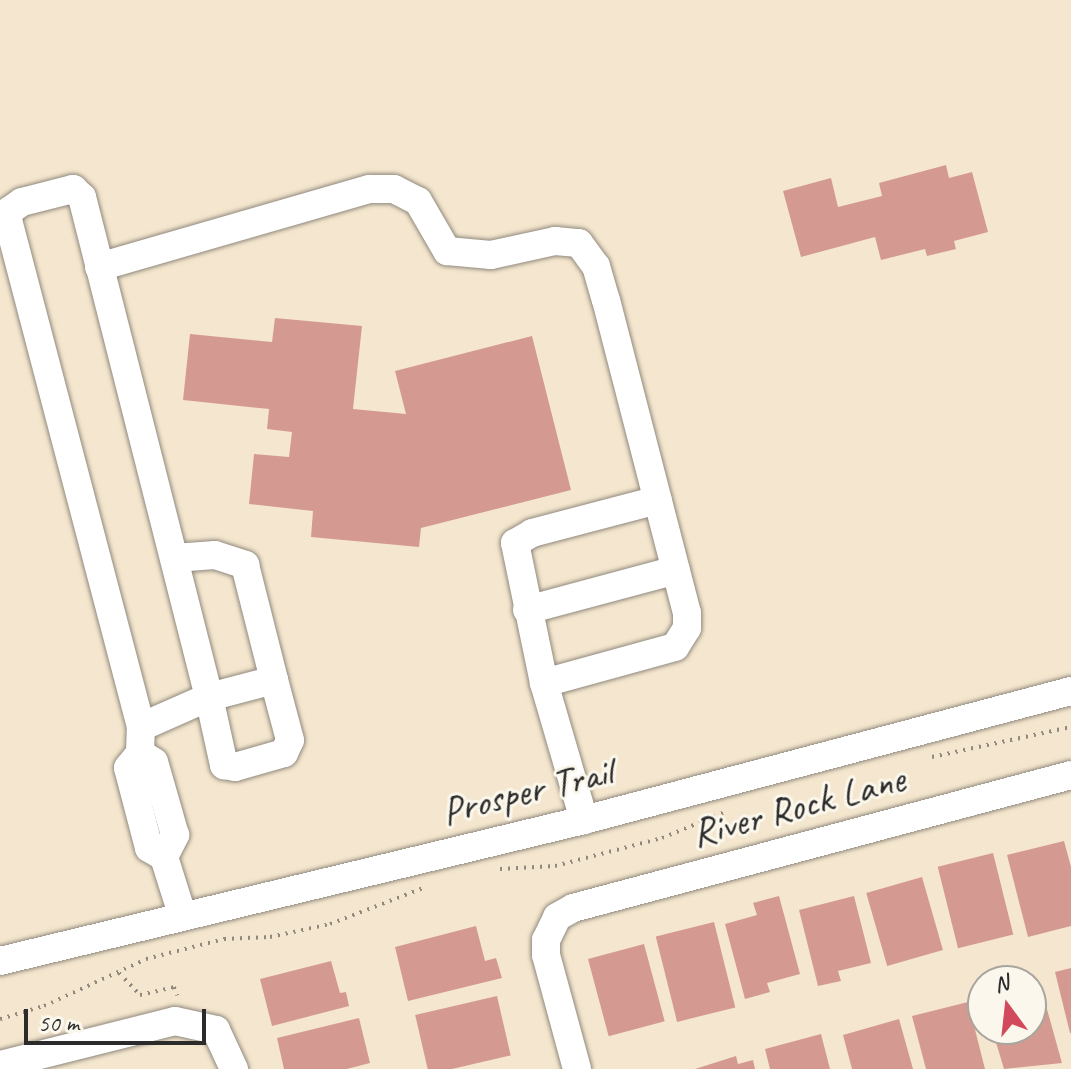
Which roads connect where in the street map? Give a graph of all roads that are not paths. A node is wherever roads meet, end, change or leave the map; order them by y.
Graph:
1 (99, 267) junction
2 (658, 500) junction
3 (174, 558) junction
4 (676, 570) junction
5 (527, 610) junction
6 (274, 680) junction
7 (544, 683) junction
8 (1071, 691) edge
9 (209, 697) junction
10 (140, 740) junction
11 (1071, 775) edge
12 (584, 820) junction
13 (182, 914) junction
14 (0, 961) edge
15 (0, 1065) edge
16 (234, 1069) edge
17 (577, 1069) edge

1 - 2 street
1 - 3 street
1 - 10 street
2 - 4 street
2 - 5 street
3 - 6 street
3 - 9 street
4 - 5 street
4 - 7 street
5 - 7 street
6 - 9 street
6 - 9 street
7 - 12 street
8 - 12 street, Prosper Trail
9 - 10 street
10 - 13 street
11 - 17 street, River Rock Lane
12 - 13 street, Prosper Trail
13 - 14 street, Prosper Trail
15 - 16 street

